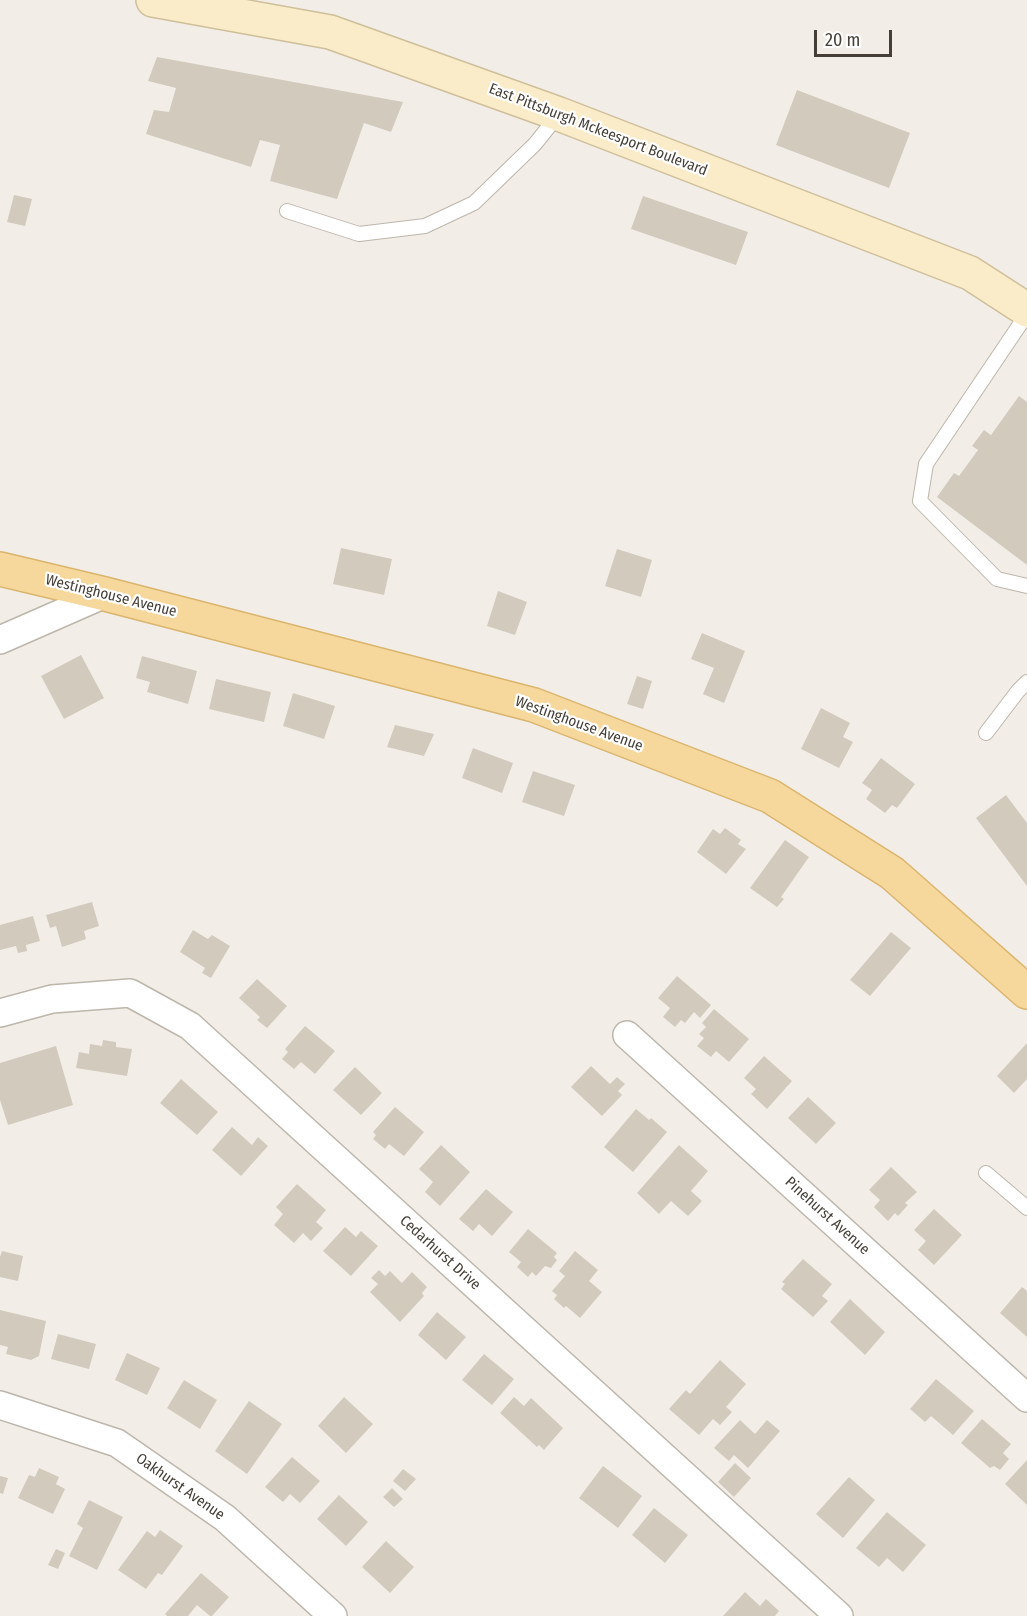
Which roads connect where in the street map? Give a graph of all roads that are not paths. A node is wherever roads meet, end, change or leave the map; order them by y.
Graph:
1 (153, 0) edge
2 (559, 114) junction
3 (287, 211) dead end
4 (1027, 312) edge
5 (0, 569) edge
6 (1027, 586) edge
7 (105, 594) junction
8 (0, 640) edge
9 (1027, 682) edge
10 (986, 733) dead end
11 (1027, 992) edge
12 (0, 1013) edge
13 (627, 1035) dead end
14 (986, 1173) dead end
15 (1027, 1208) edge
16 (1027, 1398) edge
17 (0, 1405) edge
18 (333, 1616) edge
19 (839, 1616) edge

1 - 2 main road, East Pittsburgh Mckeesport Boulevard
2 - 3 lane
2 - 4 main road, East Pittsburgh Mckeesport Boulevard
4 - 6 lane
5 - 7 main road, Westinghouse Avenue
7 - 8 street
7 - 11 main road, Westinghouse Avenue
9 - 10 lane
12 - 19 street, Cedarhurst Drive
13 - 16 street, Pinehurst Avenue
14 - 15 lane
17 - 18 street, Oakhurst Avenue

